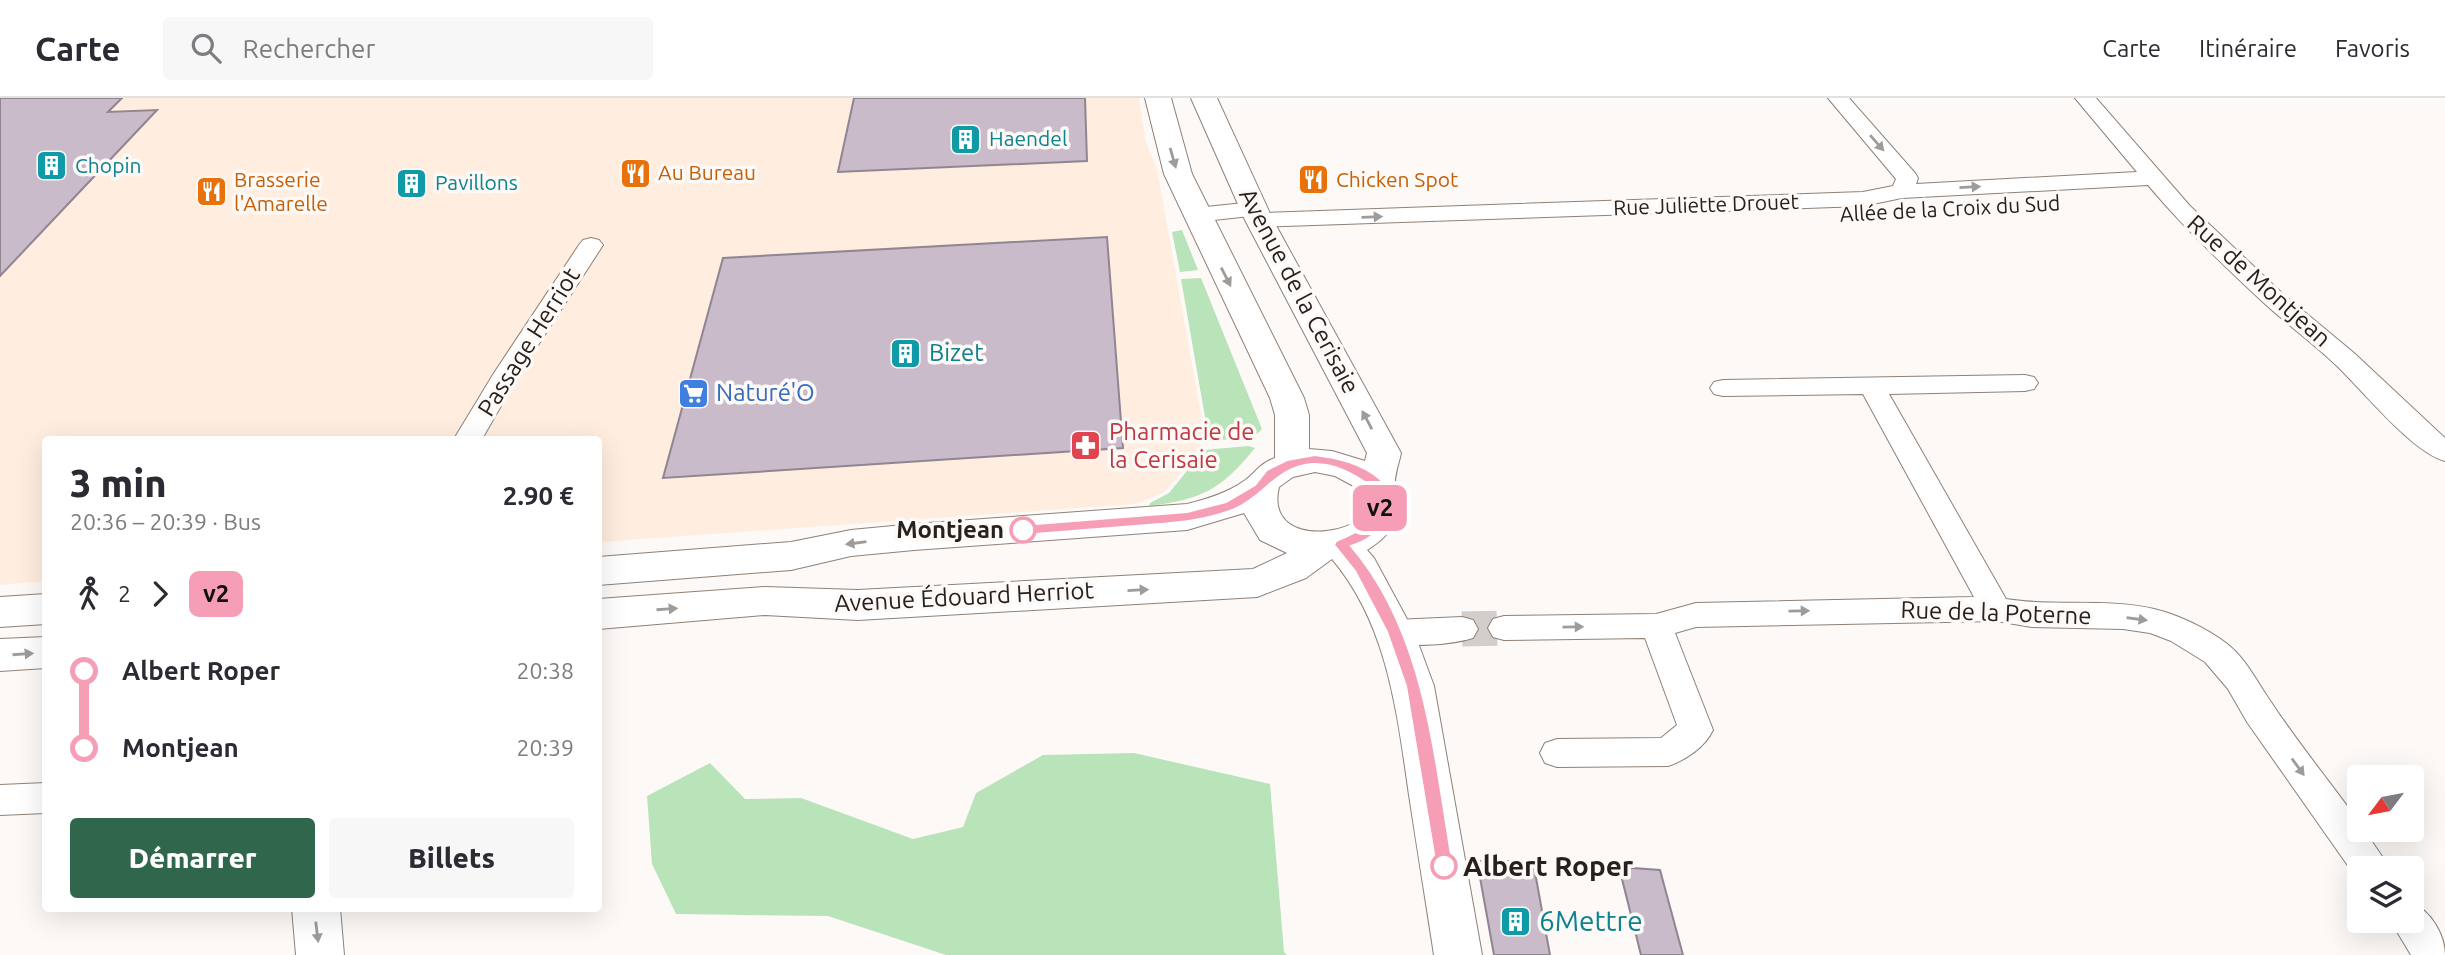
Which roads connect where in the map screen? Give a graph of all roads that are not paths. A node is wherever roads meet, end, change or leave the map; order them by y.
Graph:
1 (1158, 98) edge
2 (1204, 98) edge
3 (1838, 98) edge
4 (2085, 98) edge
5 (2153, 178) junction
6 (1902, 191) junction
7 (2169, 198) junction
8 (1256, 214) junction
9 (1196, 215) junction
10 (1730, 220) dead end
11 (591, 246) dead end
12 (2025, 383) dead end
13 (1872, 387) junction
14 (1723, 388) dead end
15 (470, 436) edge
16 (2445, 452) edge
17 (1292, 463) junction
18 (1377, 484) junction
19 (1260, 488) junction
20 (1331, 546) junction
21 (602, 571) edge
22 (42, 609) edge
23 (1996, 609) junction
24 (0, 612) edge
25 (602, 614) edge
26 (1656, 626) junction
27 (1504, 628) tunnel mouth
28 (1462, 629) tunnel mouth
29 (1394, 632) junction
30 (42, 652) edge
31 (0, 655) edge
32 (1557, 754) dead end
33 (42, 798) edge
34 (0, 800) edge
35 (2362, 856) edge
36 (316, 912) edge
37 (2418, 933) edge
38 (320, 955) edge
39 (1458, 955) edge
40 (2433, 955) edge

1 -> 9 street
2 - 8 street, Avenue de la Cerisaie
3 -> 6 street
4 - 5 street, Rue de Montjean
6 -> 5 street, Rue Juliette Drouet
5 - 7 street, Rue de Montjean
8 -> 6 street, Rue Juliette Drouet
7 - 10 street, Allée de la Croix du Sud
7 - 16 street, Rue de Montjean
8 - 9 street, Rue Juliette Drouet
18 -> 8 street, Avenue de la Cerisaie
9 -> 17 street
11 - 15 street, Passage Herriot
12 - 13 street
13 - 14 street
13 - 23 street
17 - 18 street
17 - 19 street
18 - 20 street
19 - 20 street
19 -> 21 street
25 -> 20 street, Avenue Édouard Herriot
20 - 29 street
22 - 24 street
26 -> 23 street, Rue de la Poterne
23 -> 35 street, Rue de la Poterne
27 -> 26 street, Rue de la Poterne
26 - 32 street
28 - 29 street
29 - 39 street
31 -> 30 street
33 - 34 street
36 -> 38 street
37 - 40 street

